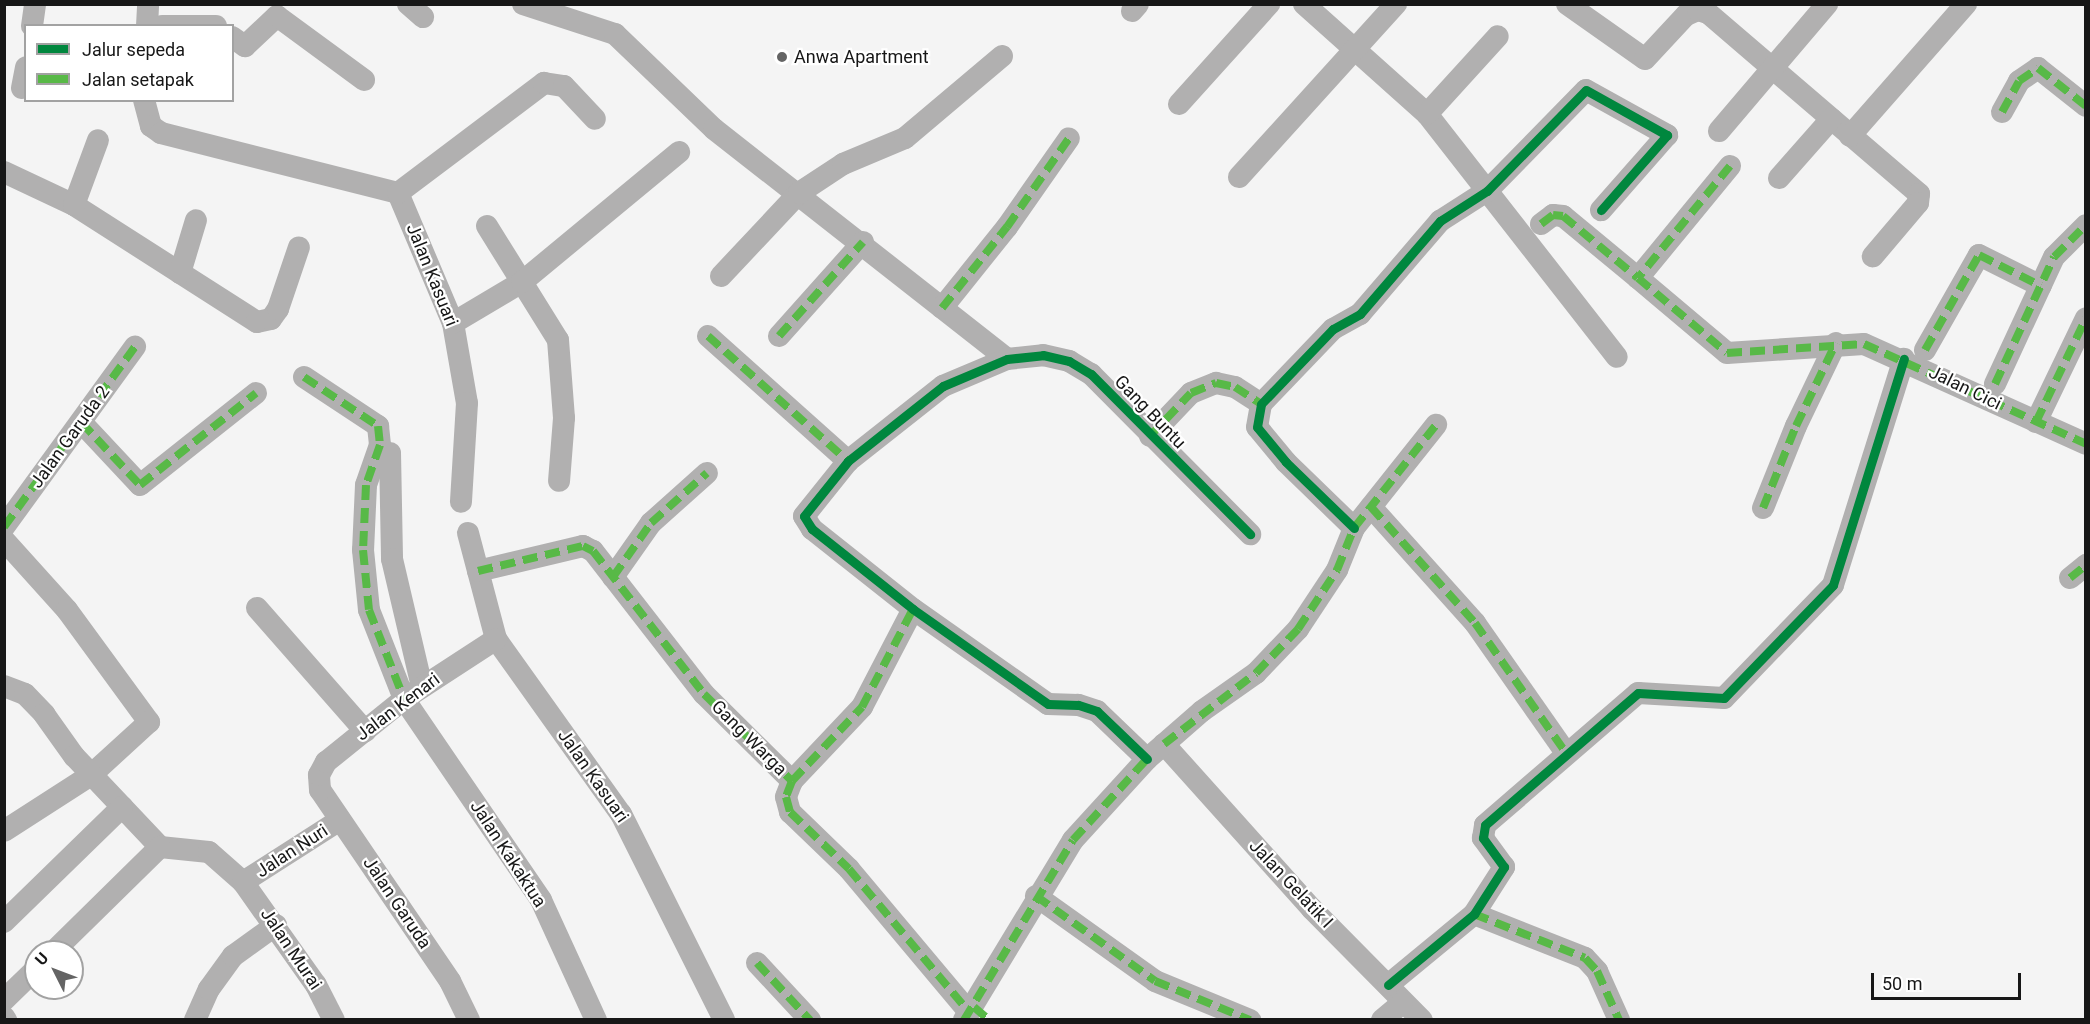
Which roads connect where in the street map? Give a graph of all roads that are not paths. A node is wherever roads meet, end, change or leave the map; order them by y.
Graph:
1 (35, 4) edge
2 (148, 4) edge
3 (524, 4) edge
4 (1269, 4) edge
5 (1304, 4) edge
6 (1396, 4) edge
7 (1567, 4) edge
8 (1827, 4) edge
9 (1966, 4) edge
10 (32, 24) edge
11 (147, 24) edge
12 (1497, 36) dead end
13 (234, 38) edge
14 (1355, 50) junction
15 (1002, 56) dead end
16 (1772, 68) junction
17 (364, 80) dead end
18 (145, 102) edge
19 (1179, 104) dead end
20 (2085, 106) edge
21 (2002, 112) dead end
22 (1428, 114) junction
23 (1831, 118) junction
24 (595, 119) dead end
25 (1719, 131) dead end
26 (1850, 136) junction
27 (1070, 138) dead end
28 (98, 140) dead end
29 (678, 152) dead end
30 (1730, 166) dead end
31 (4, 172) edge
32 (1239, 177) dead end
33 (1779, 178) dead end
34 (1487, 191) junction
35 (398, 193) junction
36 (799, 193) junction
37 (74, 205) junction
38 (1601, 210) dead end
39 (196, 220) dead end
40 (1541, 224) dead end
41 (487, 225) dead end
42 (2085, 225) edge
43 (863, 242) junction
44 (299, 246) dead end
45 (1873, 256) dead end
46 (180, 273) junction
47 (721, 276) dead end
48 (1638, 278) junction
49 (522, 282) junction
50 (2041, 286) junction
51 (942, 308) junction
52 (2085, 318) edge
53 (453, 323) junction
54 (708, 336) dead end
55 (778, 336) dead end
56 (1836, 344) junction
57 (135, 346) dead end
58 (1925, 350) dead end
59 (1617, 357) dead end
60 (1007, 359) junction
61 (1904, 359) junction
62 (304, 377) dead end
63 (1995, 384) dead end
64 (256, 393) dead end
65 (1261, 404) junction
66 (81, 422) junction
67 (2036, 422) junction
68 (1436, 425) dead end
69 (1150, 436) junction
70 (2085, 444) edge
71 (390, 453) dead end
72 (848, 461) junction
73 (707, 473) dead end
74 (560, 481) dead end
75 (461, 502) dead end
76 (1371, 507) junction
77 (1763, 508) dead end
78 (4, 527) edge
79 (1354, 528) junction
80 (468, 533) dead end
81 (1250, 534) dead end
82 (4, 540) edge
83 (478, 571) junction
84 (613, 577) junction
85 (257, 608) dead end
86 (913, 609) junction
87 (496, 639) junction
88 (4, 686) edge
89 (413, 693) junction
90 (365, 731) junction
91 (1164, 744) junction
92 (1566, 753) junction
93 (1147, 759) junction
94 (91, 775) junction
95 (792, 781) junction
96 (320, 790) joint
97 (122, 807) junction
98 (340, 820) junction
99 (4, 831) edge
100 (160, 847) junction
101 (243, 882) junction
102 (1036, 896) junction
103 (1474, 914) junction
104 (4, 922) edge
105 (276, 925) junction
106 (66, 940) edge
107 (757, 963) dead end
108 (24, 981) edge
109 (1388, 985) junction
110 (4, 1000) edge
111 (1402, 1003) junction
112 (974, 1015) edge
113 (195, 1020) edge
114 (333, 1020) edge
115 (469, 1020) edge
116 (596, 1020) edge
117 (724, 1020) edge
118 (810, 1020) edge
119 (1250, 1020) edge
120 (1382, 1020) edge
121 (1422, 1020) edge
122 (1619, 1020) edge

1 - 10 street
2 - 11 street
3 - 36 street
4 - 19 street
5 - 14 street
6 - 14 street
7 - 16 street
8 - 16 street
9 - 26 street
12 - 22 street
13 - 17 street
14 - 22 street
14 - 32 street
15 - 36 street
16 - 23 street
16 - 25 street
18 - 35 street
20 - 21 street
22 - 34 street
23 - 26 street
23 - 33 street
24 - 35 street
26 - 45 street
27 - 51 street
28 - 37 street
29 - 49 street
30 - 48 street
31 - 37 street
34 - 38 street
34 - 59 street
34 - 65 street
35 - 53 street, Jalan Kasuari
36 - 43 street
36 - 47 street
37 - 46 street
39 - 46 street
40 - 48 street
41 - 49 street
42 - 50 street
43 - 51 street
43 - 55 street
44 - 46 street
48 - 56 street, Jalan Cici
49 - 53 street
49 - 74 street
50 - 58 street
50 - 63 street
51 - 60 street
52 - 67 street
53 - 75 street, Jalan Kasuari
54 - 72 street
56 - 61 street, Jalan Cici
56 - 77 street
57 - 66 street, Jalan Garuda 2
60 - 69 street, Gang Buntu
60 - 72 street, Gang Buntu
61 - 67 street, Jalan Cici
61 - 92 street
62 - 89 street
64 - 66 street
65 - 69 street
65 - 79 street
66 - 78 street, Jalan Garuda 2
67 - 70 street, Jalan Cici
68 - 76 street
69 - 81 street, Gang Buntu
71 - 89 street
72 - 86 street, Gang Buntu
73 - 84 street
76 - 79 street
76 - 92 street
79 - 91 street
80 - 83 street, Jalan Kasuari
82 - 94 street
83 - 84 street, Gang Warga
83 - 87 street, Jalan Kasuari
84 - 95 street, Gang Warga
85 - 90 street
86 - 93 street
86 - 95 street
87 - 89 street, Jalan Kenari
87 - 117 street, Jalan Kasuari
88 - 94 street
89 - 90 street, Jalan Kenari
89 - 116 street, Jalan Kakaktua
90 - 96 street, Jalan Kenari
91 - 93 street
91 - 109 street, Jalan Gelatik I
92 - 103 street
93 - 102 street
94 - 97 street
94 - 99 street
95 - 112 street, Gang Warga
96 - 98 street, Jalan Garuda
97 - 100 street
97 - 104 street
98 - 101 street, Jalan Nuri
98 - 115 street, Jalan Garuda
100 - 101 street, Jalan Murai
100 - 106 street
101 - 105 street, Jalan Murai
102 - 112 street
102 - 119 street
103 - 109 street
103 - 122 street
105 - 113 street
105 - 114 street, Jalan Murai
107 - 118 street
108 - 110 street
109 - 111 street, Jalan Gelatik I
111 - 120 street
111 - 121 street, Jalan Gelatik I

